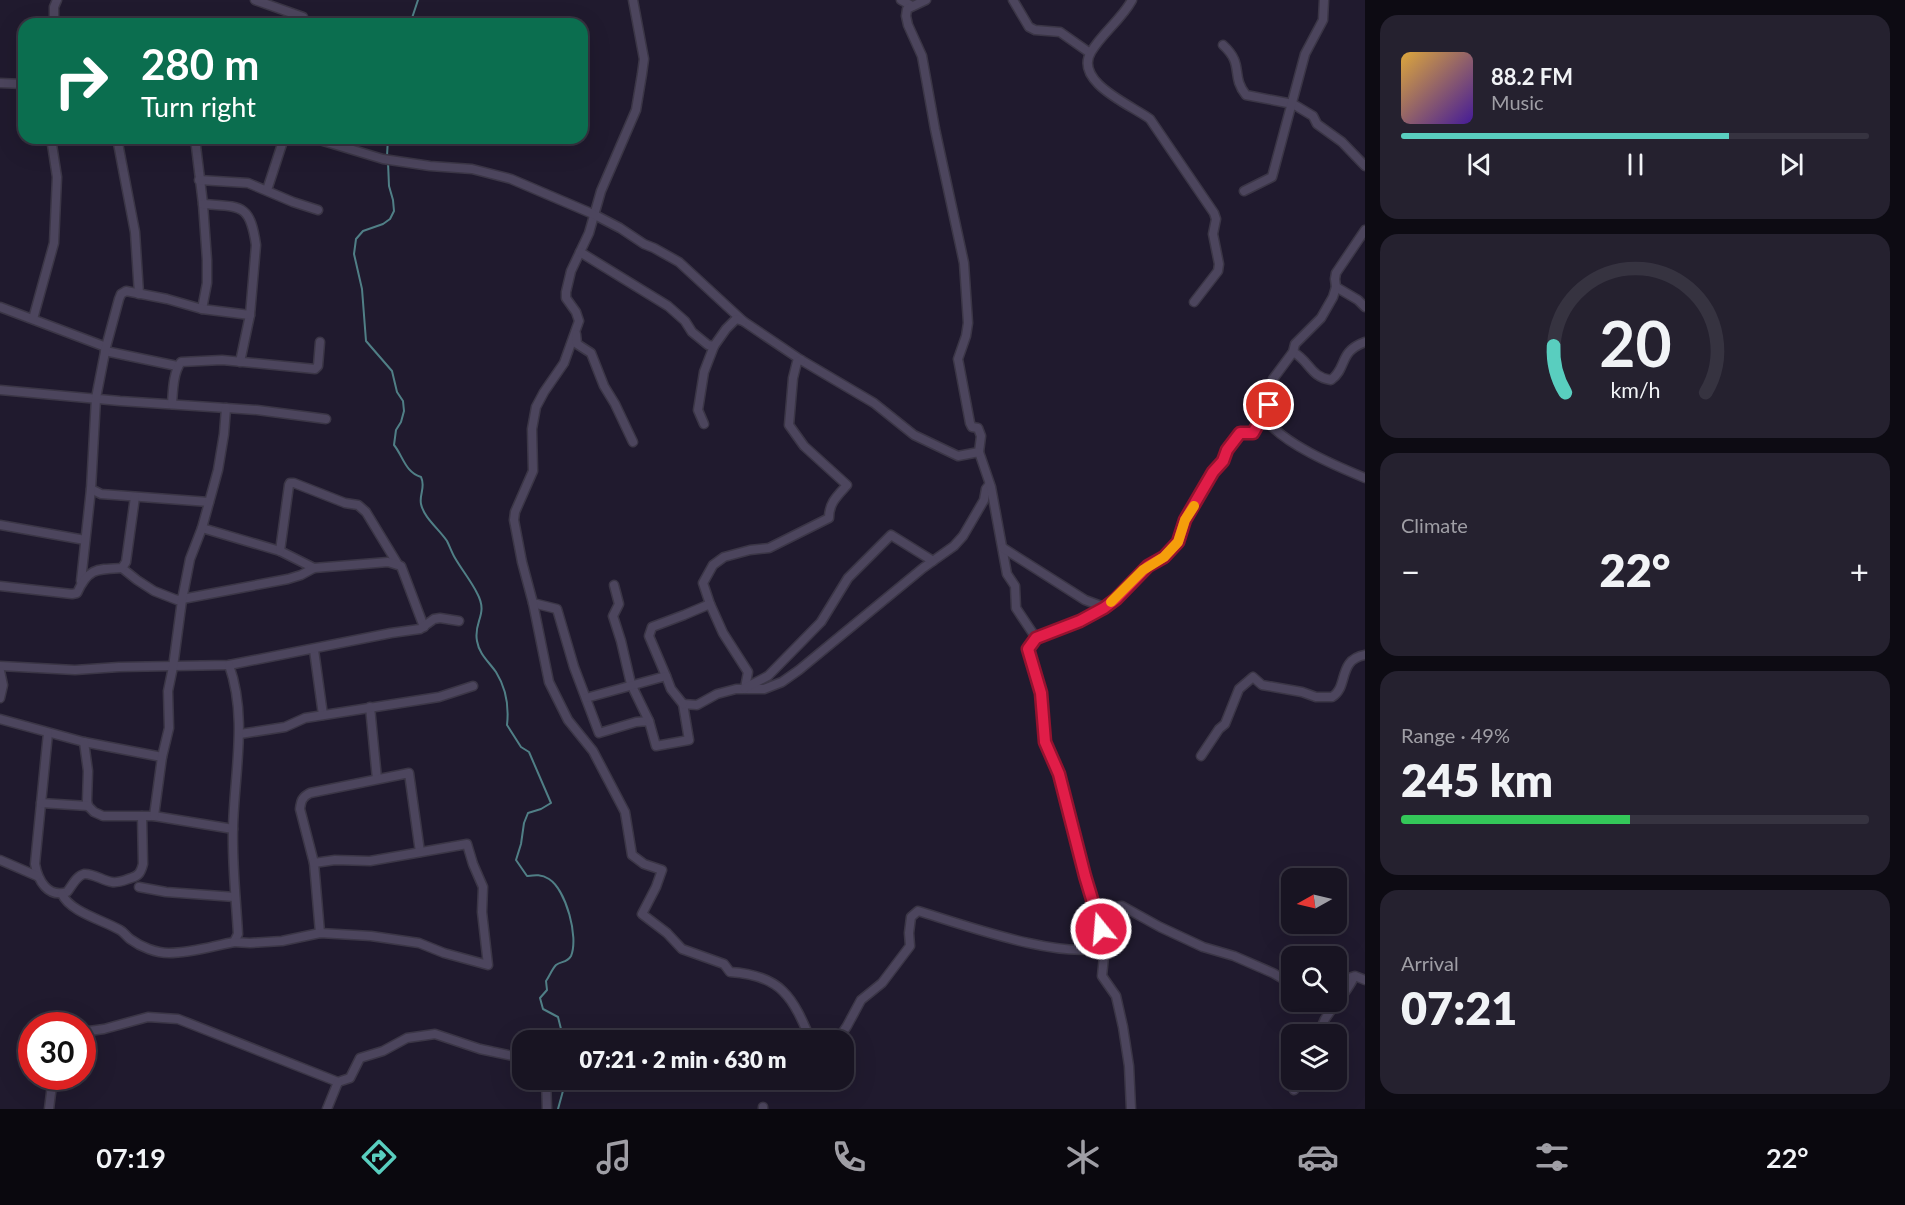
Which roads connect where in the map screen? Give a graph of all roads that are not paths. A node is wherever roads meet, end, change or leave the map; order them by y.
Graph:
1 (57, 0) edge
2 (255, 0) edge
3 (633, 0) edge
4 (901, 0) edge
5 (926, 0) edge
6 (1013, 0) edge
7 (1132, 0) edge
8 (1324, 0) edge
9 (912, 6) junction
10 (303, 17) dead end
11 (54, 18) edge
12 (1223, 45) dead end
13 (1090, 53) junction
14 (0, 83) edge
15 (18, 84) edge
16 (1293, 104) junction
17 (52, 144) edge
18 (118, 144) edge
19 (196, 144) edge
20 (282, 144) edge
21 (333, 144) edge
22 (1365, 166) edge
23 (199, 180) junction
24 (267, 190) junction
25 (1244, 190) dead end
26 (203, 204) junction
27 (318, 210) dead end
28 (593, 214) junction
29 (1365, 230) edge
30 (580, 252) junction
31 (1336, 287) junction
32 (139, 294) junction
33 (1194, 302) dead end
34 (0, 307) edge
35 (1365, 307) edge
36 (202, 309) junction
37 (249, 315) junction
38 (33, 319) junction
39 (743, 321) junction
40 (576, 329) junction
41 (320, 342) dead end
42 (1365, 342) edge
43 (714, 346) junction
44 (105, 349) junction
45 (1293, 352) junction
46 (801, 360) junction
47 (240, 362) junction
48 (177, 366) junction
49 (0, 390) edge
50 (96, 398) junction
51 (172, 404) junction
52 (226, 408) junction
53 (1264, 417) junction
54 (326, 419) dead end
55 (704, 424) dead end
56 (633, 442) dead end
57 (979, 452) junction
58 (1365, 478) edge
59 (989, 485) junction
60 (91, 489) junction
61 (135, 497) junction
62 (210, 502) junction
63 (0, 525) edge
64 (202, 528) junction
65 (85, 540) junction
66 (1003, 548) junction
67 (280, 551) junction
68 (933, 561) junction
69 (397, 563) junction
70 (122, 568) junction
71 (314, 568) junction
72 (81, 581) junction
73 (614, 585) dead end
74 (0, 586) edge
75 (182, 600) junction
76 (533, 603) junction
77 (710, 604) junction
78 (1104, 608) junction
79 (459, 621) dead end
80 (424, 627) junction
81 (1036, 638) junction
82 (314, 650) junction
83 (1365, 655) edge
84 (229, 665) junction
85 (0, 666) edge
86 (174, 667) junction
87 (0, 671) edge
88 (666, 676) junction
89 (631, 684) junction
90 (473, 686) dead end
91 (745, 688) junction
92 (0, 698) edge
93 (586, 698) junction
94 (683, 704) junction
95 (370, 707) junction
96 (323, 715) junction
97 (0, 719) edge
98 (649, 721) junction
99 (48, 733) junction
100 (240, 734) junction
101 (84, 742) junction
102 (1201, 756) dead end
103 (162, 757) junction
104 (377, 778) junction
105 (41, 803) junction
106 (88, 806) junction
107 (142, 816) junction
108 (154, 816) junction
109 (233, 829) junction
110 (420, 852) junction
111 (0, 860) edge
112 (314, 863) junction
113 (37, 876) junction
114 (139, 887) dead end
115 (62, 894) junction
116 (235, 897) junction
117 (1097, 910) junction
118 (320, 933) junction
119 (234, 942) junction
120 (1105, 946) junction
121 (1354, 977) junction
122 (1281, 978) edge
123 (1347, 979) edge
124 (1365, 980) edge
125 (1347, 988) edge
126 (96, 1030) edge
127 (806, 1030) edge
128 (844, 1030) edge
129 (512, 1056) edge
130 (338, 1082) junction
131 (52, 1090) edge
132 (546, 1090) edge
133 (50, 1109) edge
134 (327, 1109) edge
135 (547, 1109) edge
136 (1131, 1109) edge

1 - 11 street
2 - 10 street
3 - 28 street
4 - 9 street
5 - 9 street
6 - 13 street
7 - 13 street
8 - 16 street
9 - 57 street
12 - 16 street
13 - 33 street
14 - 15 street
16 - 22 street
16 - 25 street
17 - 38 street
18 - 32 street
19 - 23 street
20 - 24 street
21 - 28 street
23 - 24 street
23 - 26 street
24 - 27 street
26 - 36 street
26 - 37 street
28 - 30 street
28 - 39 street
29 - 31 street
30 - 40 street
30 - 43 street
31 - 35 street
31 - 45 street
32 - 36 street
32 - 44 street
34 - 38 street
36 - 37 street
37 - 47 street
38 - 44 street
39 - 43 street
39 - 46 street
40 - 56 street
40 - 76 street
41 - 47 street
42 - 45 street
43 - 55 street
44 - 48 street
44 - 50 street
45 - 53 street
46 - 57 street
46 - 77 street
47 - 48 street
48 - 51 street
49 - 50 street
50 - 51 street
50 - 60 street
51 - 52 street
52 - 54 street
52 - 62 street
53 - 58 street
53 - 78 street
57 - 59 street
59 - 66 street
59 - 68 street
60 - 61 street
60 - 65 street
61 - 62 street
61 - 70 street
62 - 64 street
63 - 65 street
64 - 67 street
64 - 75 street
65 - 72 street
66 - 78 street
66 - 81 street
67 - 69 street
67 - 71 street
68 - 91 street
68 - 91 street
69 - 71 street
69 - 80 street
70 - 72 street
70 - 75 street
71 - 75 street
72 - 74 street
73 - 89 street
75 - 86 street
76 - 93 street
76 - 127 street
77 - 88 street
77 - 91 street
78 - 81 street
79 - 80 street
80 - 82 street
81 - 117 street
82 - 84 street
82 - 96 street
83 - 102 street
84 - 86 street
84 - 100 street
85 - 86 street
86 - 103 street
87 - 92 street
88 - 89 street
88 - 94 street
89 - 93 street
89 - 98 street
90 - 95 street
91 - 94 street
93 - 98 street
94 - 98 street
95 - 96 street
95 - 104 street
96 - 100 street
97 - 99 street
99 - 101 street
99 - 105 street
100 - 109 street
101 - 103 street
101 - 106 street
103 - 108 street
104 - 110 street
104 - 112 street
105 - 106 street
105 - 113 street
106 - 107 street
107 - 108 street
107 - 115 street
108 - 109 street
109 - 116 street
110 - 112 street
110 - 118 street
111 - 113 street
112 - 118 street
113 - 115 street
114 - 116 street
115 - 119 street
116 - 119 street
117 - 120 street
117 - 122 street
118 - 119 street
120 - 128 street
120 - 136 street
121 - 123 street
121 - 124 street
121 - 125 street
126 - 130 street
129 - 130 street
130 - 134 street
131 - 133 street
132 - 135 street

